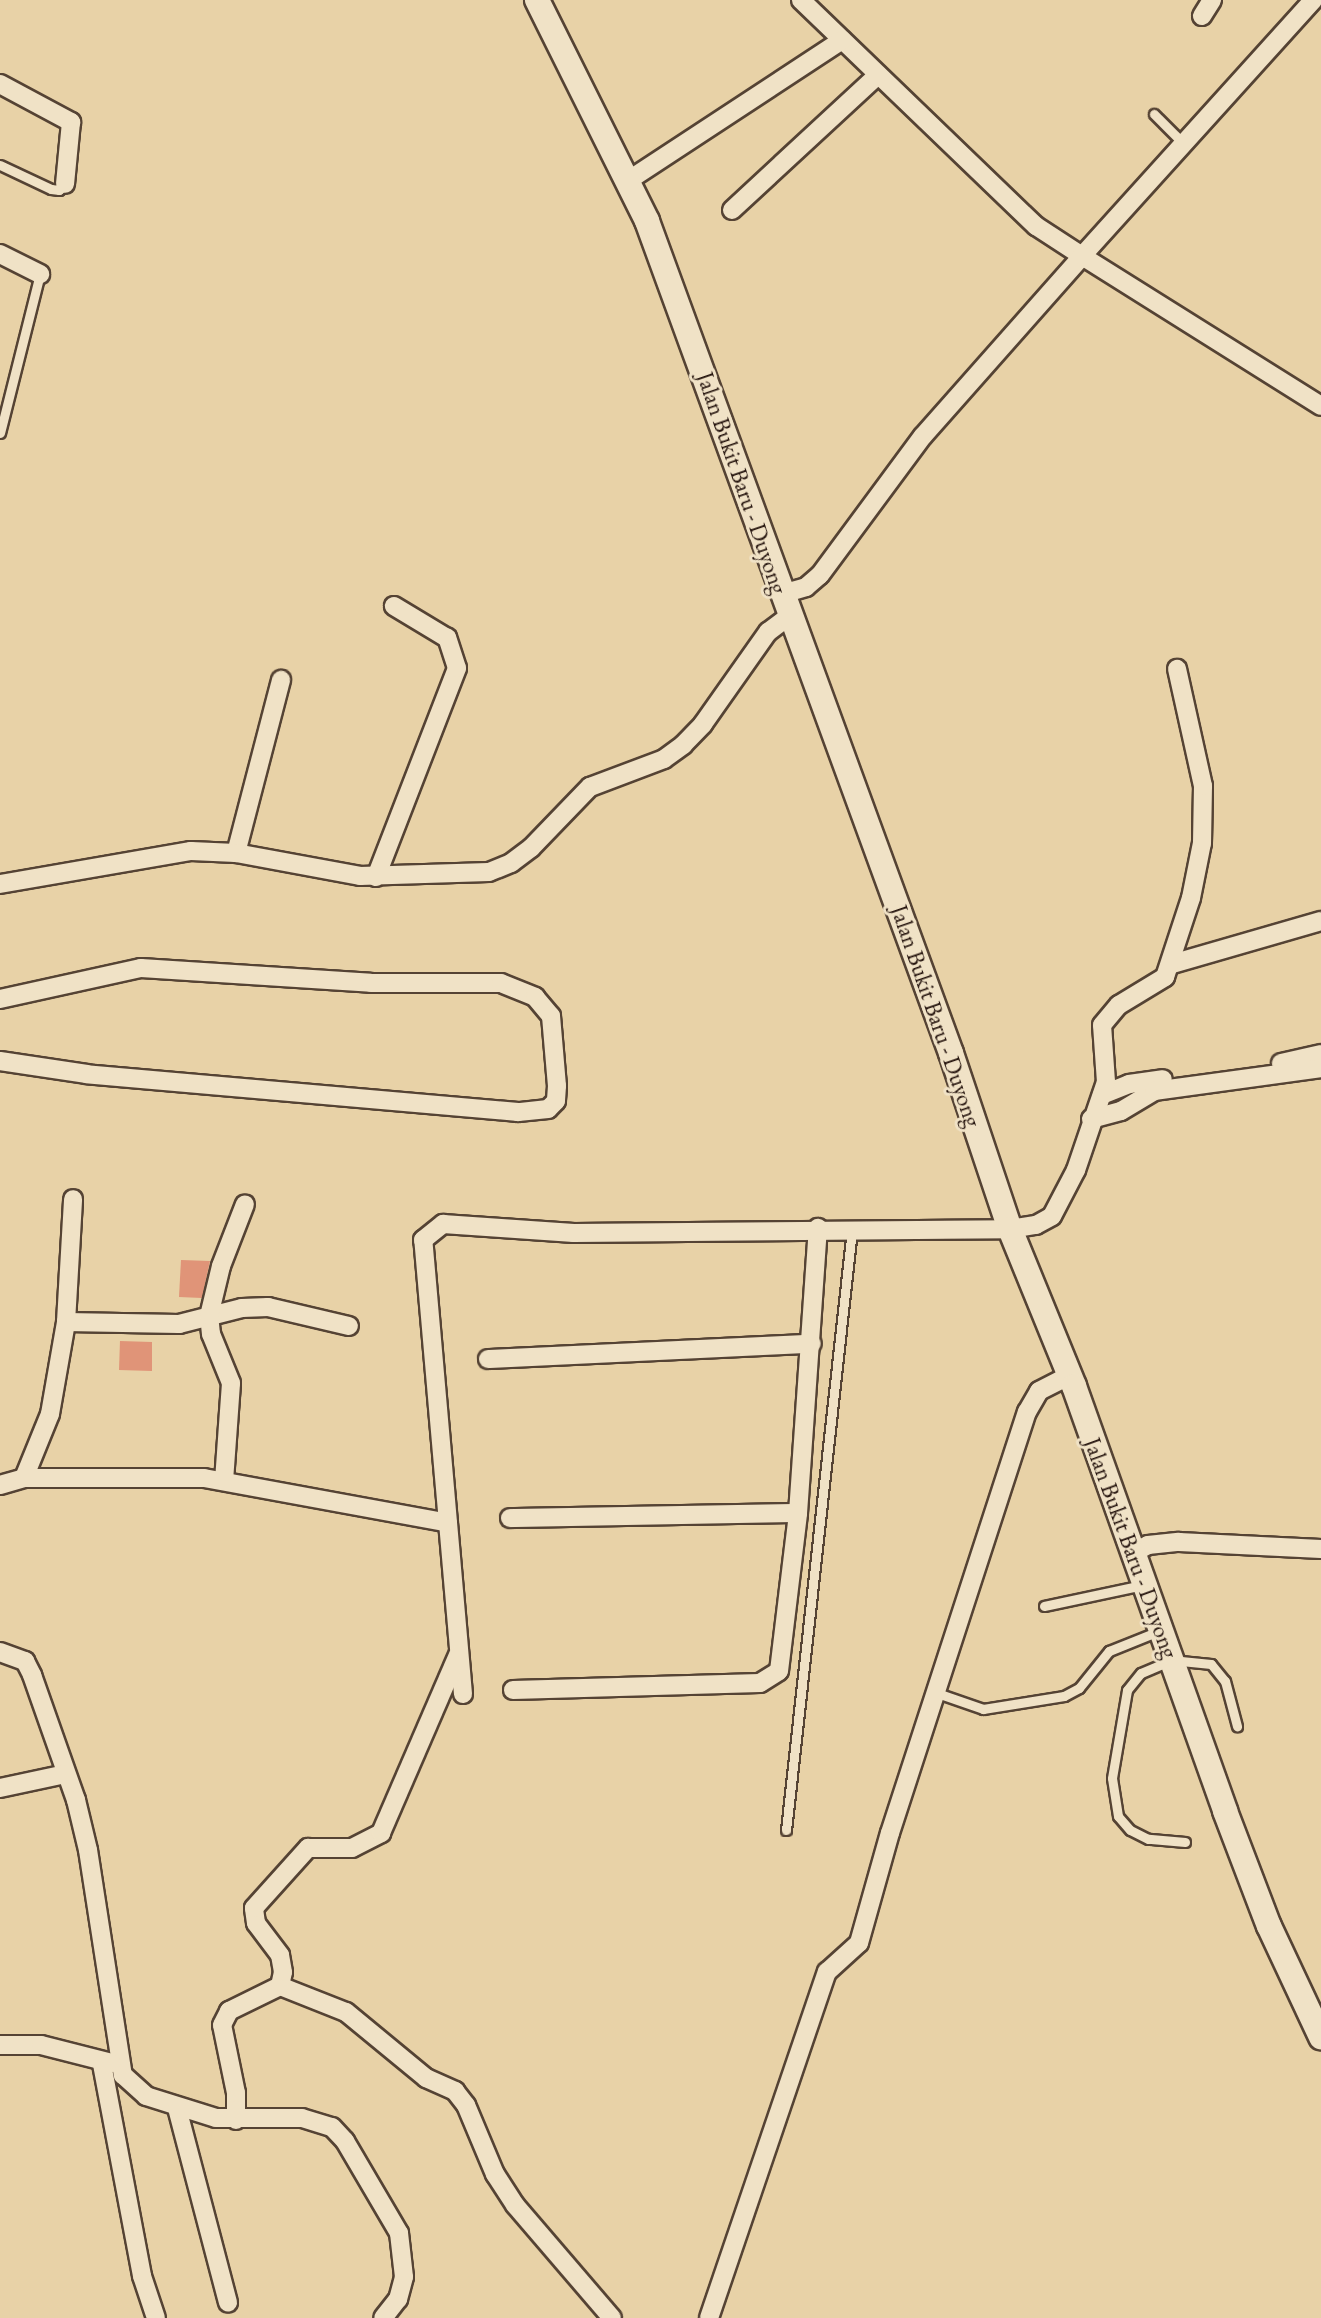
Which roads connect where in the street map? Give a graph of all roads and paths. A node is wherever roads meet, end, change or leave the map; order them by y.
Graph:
1 (537, 0) edge
2 (801, 0) edge
3 (1212, 0) edge
4 (1312, 0) edge
5 (1202, 16) dead end
6 (842, 40) junction
7 (878, 75) junction
8 (0, 84) edge
9 (1154, 114) dead end
10 (1182, 142) junction
11 (0, 165) edge
12 (629, 180) junction
13 (65, 184) joint
14 (732, 210) dead end
15 (0, 254) edge
16 (1082, 256) junction
17 (40, 274) joint
18 (1321, 406) edge
19 (0, 433) edge
20 (785, 605) junction
21 (394, 606) dead end
22 (1177, 669) dead end
23 (281, 680) dead end
24 (236, 853) junction
25 (376, 877) junction
26 (0, 884) edge
27 (1321, 921) edge
28 (1172, 964) junction
29 (0, 999) edge
30 (1321, 1054) edge
31 (2, 1063) edge
32 (1321, 1068) edge
33 (1102, 1095) junction
34 (1091, 1119) junction
35 (73, 1199) dead end
36 (245, 1204) dead end
37 (852, 1227) junction
38 (818, 1228) junction
39 (1010, 1229) junction
40 (209, 1316) junction
41 (66, 1322) junction
42 (349, 1326) dead end
43 (813, 1344) junction
44 (488, 1359) dead end
45 (1070, 1375) junction
46 (24, 1478) junction
47 (224, 1481) junction
48 (0, 1485) edge
49 (798, 1513) junction
50 (510, 1518) dead end
51 (448, 1523) junction
52 (1321, 1549) edge
53 (1133, 1553) junction
54 (1144, 1584) junction
55 (1044, 1606) dead end
56 (1160, 1630) junction
57 (461, 1650) junction
58 (0, 1652) edge
59 (1171, 1660) junction
60 (513, 1690) dead end
61 (937, 1693) junction
62 (463, 1695) dead end
63 (1237, 1726) dead end
64 (66, 1774) junction
65 (0, 1788) edge
66 (786, 1830) dead end
67 (1185, 1842) dead end
68 (280, 1986) junction
69 (1321, 2038) edge
70 (0, 2045) edge
71 (110, 2063) junction
72 (177, 2108) junction
73 (236, 2120) junction
74 (228, 2302) dead end
75 (156, 2318) edge
76 (383, 2318) edge
77 (612, 2318) edge
78 (709, 2318) edge

1 - 12 main road, Jalan Bukit Baru - Duyong
2 - 6 street
3 - 5 street
4 - 10 street
6 - 7 street
6 - 12 street
7 - 14 street
7 - 16 street
8 - 13 street
9 - 10 lane
10 - 16 street
11 - 13 lane
12 - 20 main road, Jalan Bukit Baru - Duyong
15 - 17 street
16 - 18 street
16 - 20 street
17 - 19 lane
20 - 25 street
20 - 39 main road, Jalan Bukit Baru - Duyong
21 - 25 street
22 - 28 street
23 - 24 street
24 - 25 street
24 - 26 street
27 - 28 street
28 - 33 street
29 - 31 street
30 - 33 street
32 - 34 street
33 - 34 street
34 - 39 street
35 - 41 street
36 - 40 street
37 - 38 street
37 - 39 street
37 - 66 lane
38 - 43 street
38 - 51 street
39 - 45 main road, Jalan Bukit Baru - Duyong
40 - 41 street
40 - 42 street
40 - 47 street
41 - 46 street
43 - 44 street
43 - 49 street
45 - 53 main road, Jalan Bukit Baru - Duyong
45 - 61 street
46 - 47 street
46 - 48 street
47 - 51 street
49 - 50 street
49 - 60 street
51 - 57 street
52 - 53 street
53 - 54 main road, Jalan Bukit Baru - Duyong
54 - 55 lane
54 - 56 main road, Jalan Bukit Baru - Duyong
56 - 59 main road, Jalan Bukit Baru - Duyong
56 - 61 lane
57 - 62 street
57 - 68 street
58 - 64 street
59 - 63 lane
59 - 67 lane
59 - 69 main road, Jalan Bukit Baru - Duyong
61 - 78 street
64 - 65 street
64 - 71 street
68 - 73 street
68 - 77 street
70 - 71 street
71 - 72 street
71 - 75 street
72 - 73 street
72 - 74 street
73 - 76 street

